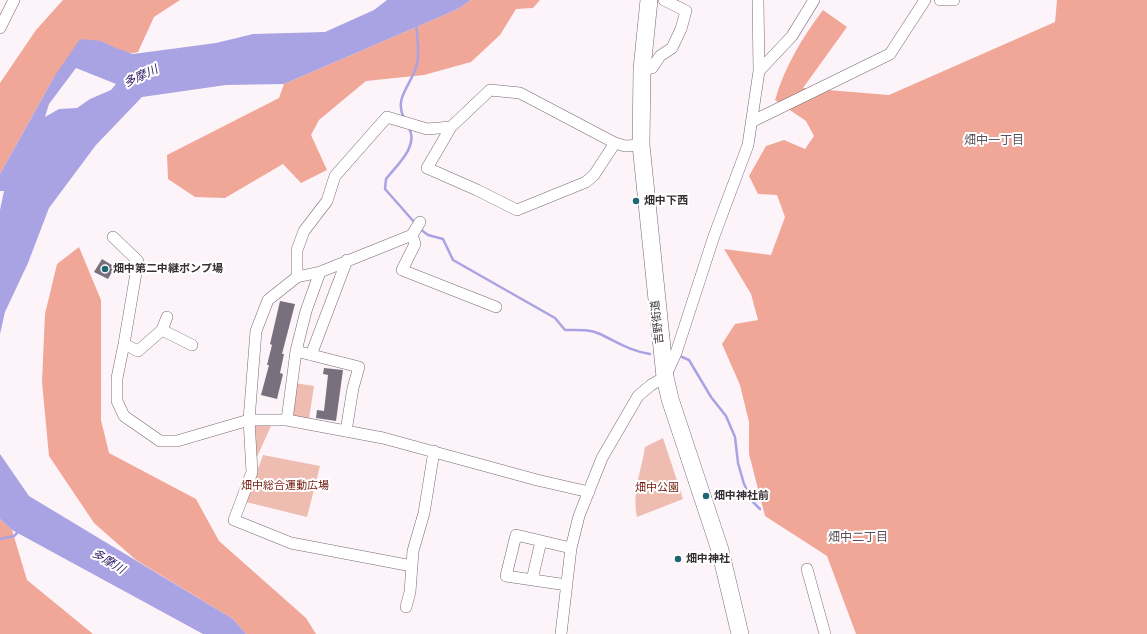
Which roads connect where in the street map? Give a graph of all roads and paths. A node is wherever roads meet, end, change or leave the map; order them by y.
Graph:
1 (14, 0) edge
2 (649, 0) edge
3 (664, 0) edge
4 (758, 0) edge
5 (814, 0) edge
6 (925, 0) edge
7 (940, 0) edge
8 (954, 0) edge
9 (0, 28) edge
10 (642, 69) junction
11 (759, 71) junction
12 (753, 121) junction
13 (451, 127) junction
14 (614, 143) junction
15 (641, 145) junction
16 (420, 222) dead end
17 (412, 235) junction
18 (113, 237) dead end
19 (348, 260) junction
20 (320, 272) junction
21 (297, 277) junction
22 (496, 307) dead end
23 (167, 317) dead end
24 (162, 330) junction
25 (124, 344) junction
26 (192, 345) dead end
27 (296, 351) junction
28 (311, 355) junction
29 (665, 377) junction
30 (249, 420) junction
31 (286, 420) junction
32 (346, 431) junction
33 (434, 451) junction
34 (589, 492) junction
35 (541, 541) junction
36 (571, 548) junction
37 (412, 566) junction
38 (807, 569) dead end
39 (532, 580) junction
40 (567, 585) junction
41 (406, 607) dead end
42 (561, 634) edge
43 (740, 634) edge
44 (825, 634) edge

1 - 9 street
2 - 10 main road, 吉野街道
3 - 10 street
4 - 11 street
5 - 11 street
6 - 12 street
7 - 8 street
10 - 15 main road, 吉野街道
11 - 12 street
12 - 29 street
13 - 14 street
13 - 14 street
13 - 21 street
14 - 15 street
15 - 29 main road, 吉野街道
16 - 17 street
17 - 19 street
17 - 22 street
18 - 25 street
19 - 20 street
19 - 28 street
20 - 21 street
20 - 27 street
21 - 30 street
23 - 24 street
24 - 25 street
24 - 26 street
25 - 30 street
27 - 28 street
27 - 31 street
28 - 32 street
29 - 34 street
29 - 43 main road, 吉野街道
30 - 31 street
30 - 37 street
31 - 32 street
32 - 33 street
33 - 34 street
33 - 37 street
34 - 36 street
35 - 36 street
35 - 39 street
35 - 39 street
36 - 40 street
37 - 41 street
38 - 44 street
39 - 40 street
40 - 42 street

